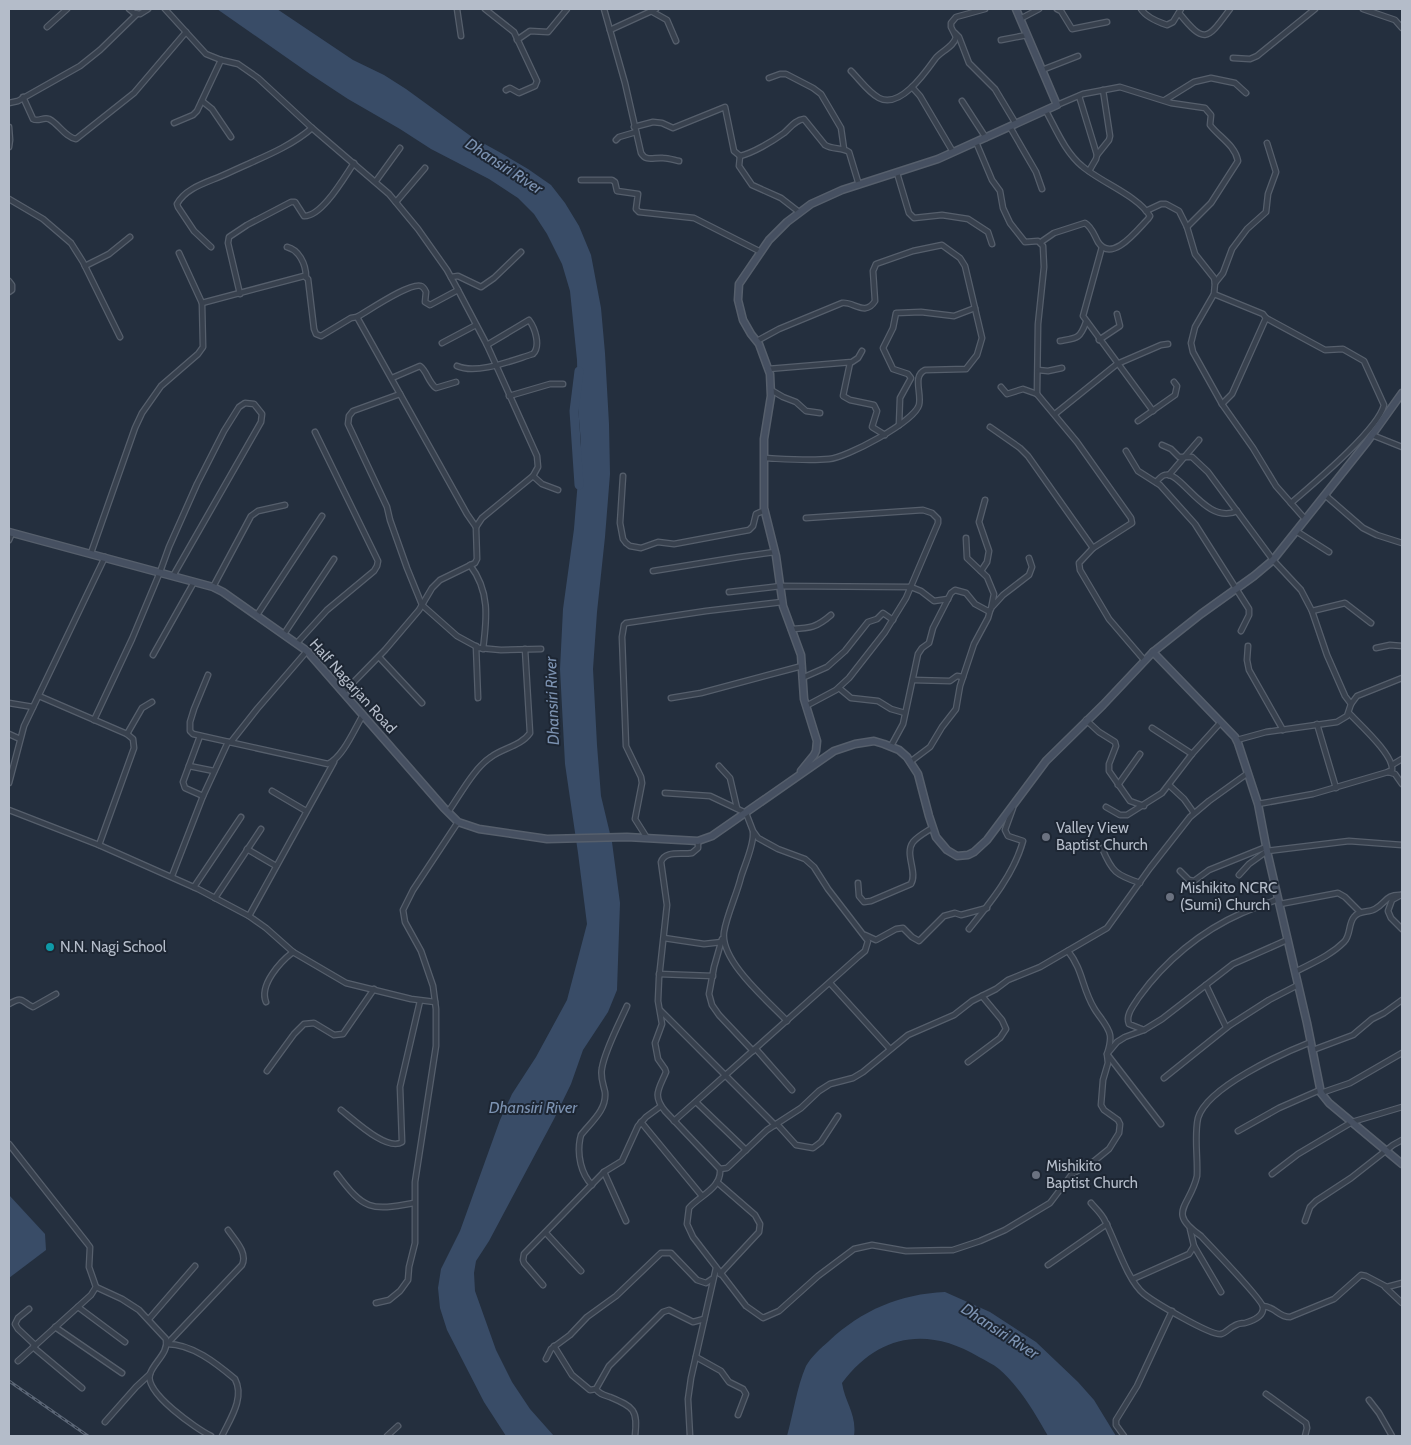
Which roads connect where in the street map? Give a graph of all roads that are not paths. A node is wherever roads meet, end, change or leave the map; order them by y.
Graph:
1 (66, 9) edge
2 (129, 9) edge
3 (148, 9) edge
4 (165, 9) edge
5 (457, 9) edge
6 (485, 9) edge
7 (568, 9) edge
8 (604, 9) edge
9 (656, 9) edge
10 (985, 9) edge
11 (1016, 9) edge
12 (1039, 9) edge
13 (1057, 9) edge
14 (1142, 9) edge
15 (1230, 9) edge
16 (1314, 9) edge
17 (1363, 9) edge
18 (651, 11) junction
19 (1180, 11) edge
20 (137, 14) junction
21 (1020, 19) junction
22 (1107, 22) dead end
23 (47, 27) dead end
24 (1402, 28) edge
25 (610, 30) junction
26 (186, 32) junction
27 (954, 32) junction
28 (1027, 35) junction
29 (462, 36) dead end
30 (517, 40) junction
31 (1001, 40) dead end
32 (676, 42) dead end
33 (1078, 56) dead end
34 (1233, 58) dead end
35 (221, 60) junction
36 (1042, 70) junction
37 (851, 71) dead end
38 (769, 78) dead end
39 (912, 87) junction
40 (506, 90) dead end
41 (1103, 90) junction
42 (1246, 93) dead end
43 (1080, 96) junction
44 (23, 98) junction
45 (1165, 100) junction
46 (202, 101) junction
47 (962, 101) dead end
48 (9, 103) edge
49 (1057, 105) junction
50 (1046, 111) junction
51 (174, 123) dead end
52 (1013, 126) junction
53 (9, 127) edge
54 (312, 128) junction
55 (635, 130) junction
56 (231, 137) dead end
57 (986, 138) junction
58 (616, 140) dead end
59 (976, 142) junction
60 (1267, 142) dead end
61 (9, 147) edge
62 (400, 148) dead end
63 (844, 149) junction
64 (953, 152) junction
65 (1097, 155) junction
66 (740, 156) junction
67 (679, 161) dead end
68 (354, 163) junction
69 (425, 168) dead end
70 (1089, 171) junction
71 (896, 173) junction
72 (582, 180) dead end
73 (376, 181) junction
74 (859, 185) junction
75 (1042, 189) dead end
76 (9, 199) edge
77 (396, 202) junction
78 (1146, 210) junction
79 (799, 212) junction
80 (1187, 227) junction
81 (130, 237) dead end
82 (1040, 242) junction
83 (992, 244) dead end
84 (211, 247) dead end
85 (287, 247) dead end
86 (1102, 247) junction
87 (520, 252) dead end
88 (760, 252) junction
89 (179, 254) dead end
90 (85, 266) junction
91 (306, 277) junction
92 (451, 277) junction
93 (9, 281) edge
94 (1215, 283) junction
95 (458, 290) junction
96 (9, 292) edge
97 (240, 294) junction
98 (1214, 294) junction
99 (202, 304) junction
100 (976, 308) junction
101 (1117, 314) dead end
102 (357, 317) junction
103 (1266, 318) junction
104 (1086, 322) junction
105 (476, 325) junction
106 (120, 337) dead end
107 (1099, 340) junction
108 (757, 341) junction
109 (1060, 341) dead end
110 (442, 342) dead end
111 (1168, 344) dead end
112 (487, 345) junction
113 (862, 351) dead end
114 (850, 363) junction
115 (1117, 364) junction
116 (496, 365) junction
117 (457, 366) dead end
118 (1062, 368) dead end
119 (768, 369) junction
120 (1038, 370) junction
121 (392, 378) junction
122 (456, 382) dead end
123 (1174, 382) dead end
124 (563, 384) dead end
125 (1001, 388) dead end
126 (771, 390) junction
127 (1402, 393) edge
128 (400, 394) junction
129 (1037, 394) junction
130 (509, 396) junction
131 (1222, 404) junction
132 (1152, 411) junction
133 (820, 413) dead end
134 (1055, 414) junction
135 (1138, 420) dead end
136 (899, 425) junction
137 (990, 427) dead end
138 (315, 432) dead end
139 (885, 435) junction
140 (1372, 435) junction
141 (1199, 440) dead end
142 (1162, 445) dead end
143 (1402, 447) edge
144 (1126, 451) dead end
145 (1185, 457) junction
146 (764, 458) junction
147 (1169, 475) junction
148 (533, 476) junction
149 (623, 476) dead end
150 (1156, 482) junction
151 (558, 490) dead end
152 (1325, 495) junction
153 (985, 500) dead end
154 (1291, 503) junction
155 (285, 505) dead end
156 (765, 510) junction
157 (1237, 510) junction
158 (322, 516) dead end
159 (806, 518) dead end
160 (1305, 519) junction
161 (476, 528) junction
162 (1296, 531) junction
163 (10, 532) edge
164 (966, 538) dead end
165 (9, 540) edge
166 (1402, 543) edge
167 (1093, 548) junction
168 (775, 552) junction
169 (1329, 552) dead end
170 (91, 553) junction
171 (105, 557) junction
172 (1029, 558) dead end
173 (334, 560) dead end
174 (1273, 560) junction
175 (470, 565) junction
176 (982, 570) junction
177 (654, 571) dead end
178 (160, 572) junction
179 (174, 576) junction
180 (194, 582) junction
181 (781, 586) junction
182 (213, 587) junction
183 (911, 587) junction
184 (1236, 589) junction
185 (729, 592) dead end
186 (948, 599) junction
187 (782, 602) junction
188 (422, 605) junction
189 (991, 609) junction
190 (1312, 611) junction
191 (257, 615) junction
192 (831, 615) dead end
193 (893, 620) junction
194 (1371, 623) dead end
195 (791, 628) junction
196 (1241, 631) dead end
197 (284, 634) junction
198 (297, 643) junction
199 (476, 646) junction
200 (1248, 646) dead end
201 (1402, 646) edge
202 (1376, 648) dead end
203 (483, 649) junction
204 (525, 649) junction
205 (541, 649) dead end
206 (307, 651) junction
207 (1153, 652) junction
208 (154, 655) dead end
209 (379, 657) junction
210 (1145, 662) junction
211 (802, 666) junction
212 (208, 675) dead end
213 (963, 677) junction
214 (802, 678) junction
215 (1402, 678) edge
216 (913, 680) junction
217 (838, 688) junction
218 (343, 692) junction
219 (39, 696) junction
220 (478, 698) dead end
221 (671, 698) dead end
222 (152, 702) dead end
223 (9, 703) edge
224 (422, 703) dead end
225 (1351, 704) junction
226 (806, 706) junction
227 (33, 707) junction
228 (905, 713) junction
229 (1349, 713) junction
230 (363, 715) junction
231 (94, 720) junction
232 (1086, 720) junction
233 (1221, 722) junction
234 (1318, 724) junction
235 (1152, 728) dead end
236 (1283, 730) junction
237 (9, 734) edge
238 (127, 734) junction
239 (200, 736) junction
240 (20, 739) junction
241 (1237, 740) junction
242 (230, 742) junction
243 (891, 746) junction
244 (1140, 754) dead end
245 (1192, 754) junction
246 (1402, 759) edge
247 (334, 762) junction
248 (910, 762) junction
249 (1392, 765) junction
250 (190, 766) junction
251 (720, 766) dead end
252 (214, 771) junction
253 (1388, 772) junction
254 (1248, 773) junction
255 (796, 778) junction
256 (9, 784) edge
257 (1402, 784) edge
258 (1118, 785) junction
259 (1169, 785) junction
260 (1336, 788) junction
261 (272, 791) dead end
262 (665, 793) dead end
263 (203, 796) junction
264 (1016, 800) junction
265 (1258, 804) junction
266 (1144, 806) junction
267 (1106, 807) dead end
268 (736, 808) junction
269 (9, 810) edge
270 (306, 811) junction
271 (448, 812) junction
272 (746, 812) junction
273 (1194, 813) junction
274 (241, 817) dead end
275 (458, 822) junction
276 (932, 828) junction
277 (261, 829) dead end
278 (753, 831) junction
279 (647, 838) junction
280 (698, 841) junction
281 (99, 845) junction
282 (1402, 845) edge
283 (1102, 848) dead end
284 (247, 849) junction
285 (1266, 849) junction
286 (276, 866) junction
287 (1180, 871) dead end
288 (1239, 875) dead end
289 (172, 876) junction
290 (858, 883) dead end
291 (1140, 883) junction
292 (194, 887) junction
293 (1402, 894) edge
294 (215, 898) junction
295 (1279, 902) junction
296 (987, 908) junction
297 (1360, 912) junction
298 (249, 916) junction
299 (969, 929) dead end
300 (1402, 929) edge
301 (724, 930) junction
302 (864, 935) junction
303 (664, 938) junction
304 (1287, 940) junction
305 (722, 942) junction
306 (1068, 951) junction
307 (293, 952) junction
308 (1295, 972) junction
309 (659, 974) junction
310 (713, 976) junction
311 (830, 983) junction
312 (1206, 985) junction
313 (1298, 985) junction
314 (374, 989) junction
315 (56, 994) dead end
316 (982, 996) junction
317 (420, 1000) junction
318 (1402, 1000) edge
319 (266, 1002) dead end
320 (435, 1002) junction
321 (9, 1004) edge
322 (627, 1006) dead end
323 (660, 1010) junction
324 (787, 1021) junction
325 (1226, 1027) junction
326 (1144, 1030) junction
327 (1311, 1042) junction
328 (890, 1049) junction
329 (754, 1050) junction
330 (1313, 1050) junction
331 (1402, 1053) edge
332 (1107, 1054) junction
333 (968, 1062) dead end
334 (268, 1070) dead end
335 (725, 1076) junction
336 (1164, 1078) dead end
337 (792, 1090) dead end
338 (1321, 1092) junction
339 (696, 1102) junction
340 (661, 1106) junction
341 (1402, 1107) edge
342 (342, 1110) dead end
343 (838, 1116) dead end
344 (674, 1121) junction
345 (641, 1122) junction
346 (1352, 1122) junction
347 (1161, 1124) dead end
348 (776, 1125) junction
349 (1238, 1131) dead end
350 (1402, 1140) edge
351 (9, 1144) edge
352 (746, 1150) junction
353 (1387, 1150) junction
354 (1402, 1164) edge
355 (720, 1169) junction
356 (604, 1172) junction
357 (337, 1174) dead end
358 (1272, 1174) dead end
359 (717, 1182) junction
360 (592, 1186) junction
361 (702, 1196) junction
362 (414, 1203) junction
363 (1091, 1203) dead end
364 (1305, 1221) dead end
365 (626, 1222) dead end
366 (1107, 1224) junction
367 (1190, 1229) junction
368 (228, 1230) dead end
369 (546, 1232) junction
370 (1194, 1246) junction
371 (1048, 1265) dead end
372 (195, 1266) dead end
373 (716, 1268) junction
374 (581, 1271) dead end
375 (720, 1274) junction
376 (712, 1278) junction
377 (1133, 1280) junction
378 (1402, 1283) edge
379 (543, 1284) dead end
380 (1384, 1286) junction
381 (96, 1287) junction
382 (1221, 1292) dead end
383 (376, 1303) dead end
384 (1402, 1304) edge
385 (1263, 1306) junction
386 (78, 1307) junction
387 (29, 1309) dead end
388 (1172, 1311) junction
389 (149, 1319) junction
390 (704, 1319) junction
391 (56, 1327) junction
392 (125, 1342) dead end
393 (167, 1344) junction
394 (34, 1346) junction
395 (554, 1346) junction
396 (696, 1358) junction
397 (546, 1359) dead end
398 (18, 1361) dead end
399 (122, 1373) dead end
400 (150, 1374) junction
401 (82, 1388) dead end
402 (596, 1389) junction
403 (1266, 1394) dead end
404 (1369, 1400) dead end
405 (738, 1415) dead end
406 (105, 1422) dead end
407 (398, 1426) dead end
408 (211, 1436) edge
409 (222, 1436) edge
410 (387, 1436) edge
411 (635, 1436) edge
412 (690, 1436) edge
413 (1124, 1436) edge
414 (1305, 1436) edge
415 (1392, 1436) edge

1 - 23 street
2 - 20 street
3 - 20 street
4 - 26 street
5 - 29 street
6 - 30 street
7 - 30 street
8 - 25 street
9 - 18 street
10 - 27 street
11 - 21 main road
12 - 21 street
13 - 22 street
14 - 19 street
15 - 19 street
16 - 34 street
17 - 24 street
18 - 25 street
18 - 32 street
20 - 44 street
21 - 28 main road
25 - 55 street
26 - 35 street
26 - 44 street
27 - 39 street
27 - 52 street
28 - 31 street
28 - 36 main road
30 - 40 street
33 - 36 street
35 - 46 street
35 - 54 street
36 - 49 main road
37 - 39 street
38 - 63 street
39 - 64 street
41 - 43 street
41 - 45 street
41 - 65 street
42 - 45 street
43 - 49 street
43 - 65 street
44 - 48 street
45 - 80 street
46 - 51 street
46 - 56 street
47 - 57 street
49 - 50 main road
50 - 52 main road
50 - 70 street
52 - 57 main road
52 - 75 street
53 - 61 street
54 - 68 street
54 - 84 street
55 - 58 street
55 - 66 street
55 - 67 street
57 - 59 main road
59 - 64 main road
59 - 82 street
60 - 94 street
62 - 73 street
63 - 66 street
63 - 74 street
64 - 71 main road
65 - 70 street
66 - 79 street
68 - 73 street
68 - 97 street
69 - 77 street
70 - 78 street
71 - 74 main road
71 - 83 street
72 - 88 street
73 - 77 street
74 - 79 main road
76 - 90 street
77 - 92 street
78 - 80 street
78 - 86 street
79 - 88 main road
80 - 94 street
81 - 90 street
82 - 86 street
82 - 120 street
85 - 91 street
86 - 104 street
87 - 92 street
88 - 108 main road
89 - 99 street
90 - 106 street
91 - 97 street
91 - 102 street
92 - 95 street
93 - 96 street
94 - 98 street
95 - 102 street
95 - 105 street
97 - 99 street
98 - 103 street
98 - 131 street
99 - 170 street
100 - 108 street
100 - 136 street
100 - 136 street
101 - 107 street
102 - 121 street
103 - 131 street
103 - 154 street
104 - 107 street
104 - 109 street
105 - 110 street
105 - 112 street
107 - 115 street
108 - 119 main road
111 - 115 street
112 - 116 street
112 - 116 street
113 - 114 street
114 - 119 street
114 - 139 street
115 - 132 street
115 - 134 street
116 - 117 street
116 - 130 street
118 - 120 street
119 - 126 main road
120 - 129 street
121 - 122 street
121 - 128 street
123 - 132 street
124 - 130 street
125 - 129 street
126 - 133 street
126 - 146 main road
127 - 140 main road
128 - 161 street
128 - 188 street
129 - 134 street
130 - 148 street
131 - 154 street
132 - 135 street
134 - 167 street
136 - 139 street
137 - 167 street
138 - 198 street
139 - 146 street
140 - 143 street
140 - 152 main road
141 - 145 street
142 - 145 street
144 - 150 street
145 - 147 street
145 - 157 street
146 - 156 main road
147 - 150 street
147 - 157 street
148 - 151 street
148 - 161 street
149 - 156 street
150 - 184 street
152 - 160 main road
152 - 166 street
153 - 176 street
154 - 160 street
155 - 182 street
156 - 168 main road
157 - 174 street
158 - 191 street
159 - 183 street
160 - 162 main road
161 - 175 street
162 - 169 street
162 - 174 main road
163 - 165 street
163 - 170 main road, Half Nagarjan Road
164 - 176 street
167 - 210 street
168 - 177 street
168 - 181 main road
170 - 171 main road, Half Nagarjan Road
171 - 178 main road, Half Nagarjan Road
171 - 219 street
172 - 189 street
173 - 197 street
174 - 184 main road
174 - 190 street
175 - 188 street
175 - 203 street
176 - 189 street
178 - 179 main road, Half Nagarjan Road
178 - 179 street
178 - 231 street
179 - 180 main road, Half Nagarjan Road
180 - 182 main road, Half Nagarjan Road
180 - 208 street
181 - 183 street
181 - 185 street
181 - 187 main road
182 - 191 main road, Half Nagarjan Road
183 - 186 street
183 - 193 street
184 - 196 street
184 - 207 main road
186 - 189 street
186 - 216 street
187 - 195 main road
187 - 279 street
188 - 199 street
188 - 209 street
189 - 213 street
190 - 194 street
190 - 225 street
191 - 197 main road, Half Nagarjan Road
192 - 195 street
193 - 214 street
193 - 217 street
195 - 211 main road
197 - 198 main road, Half Nagarjan Road
198 - 206 main road, Half Nagarjan Road
199 - 203 street
199 - 220 street
200 - 236 street
201 - 202 street
203 - 204 street
204 - 205 street
204 - 271 street
206 - 218 main road, Half Nagarjan Road
206 - 242 street
207 - 210 main road
207 - 233 main road
209 - 218 street
209 - 224 street
210 - 232 main road
211 - 214 main road
211 - 221 street
212 - 239 street
213 - 216 street
213 - 248 street
214 - 226 main road
215 - 225 street
216 - 228 street
217 - 226 street
217 - 228 street
218 - 230 main road, Half Nagarjan Road
219 - 227 street
219 - 231 street
222 - 238 street
223 - 227 street
225 - 229 street
226 - 255 main road
227 - 240 street
228 - 243 street
229 - 234 street
229 - 249 street
230 - 247 street
230 - 271 main road, Half Nagarjan Road
231 - 238 street
232 - 258 street
232 - 264 main road
233 - 241 main road
233 - 245 street
234 - 236 street
234 - 260 street
235 - 245 street
236 - 241 street
237 - 240 street
238 - 281 street
239 - 242 street
239 - 250 street
240 - 256 street
241 - 254 main road
242 - 247 street
242 - 252 street
243 - 248 main road
243 - 255 main road
244 - 258 street
245 - 259 street
246 - 249 street
247 - 270 street
248 - 276 main road
249 - 253 street
250 - 252 street
250 - 263 street
251 - 268 street
252 - 263 street
253 - 257 street
253 - 260 street
254 - 265 main road
254 - 273 street
255 - 272 main road
258 - 266 street
259 - 266 street
259 - 273 street
260 - 265 street
261 - 270 street
262 - 268 street
263 - 289 street
264 - 276 main road
264 - 296 street
265 - 285 main road
266 - 267 street
268 - 272 street
269 - 281 street
270 - 286 street
271 - 275 main road, Half Nagarjan Road
272 - 278 street
272 - 280 main road
273 - 291 street
274 - 292 street
275 - 279 main road, Half Nagarjan Road
275 - 320 street
276 - 290 street
277 - 284 street
278 - 301 street
278 - 302 street
279 - 280 main road, Half Nagarjan Road
280 - 303 street
281 - 289 street
282 - 285 street
283 - 291 street
284 - 286 street
284 - 294 street
285 - 287 street
285 - 288 street
285 - 295 main road
286 - 298 street
289 - 292 street
291 - 306 street
292 - 294 street
293 - 297 street
293 - 300 street
294 - 298 street
295 - 297 street
295 - 304 main road
295 - 326 street
296 - 299 street
296 - 302 street
297 - 308 street
298 - 307 street
301 - 305 street
301 - 324 street
302 - 311 street
303 - 305 street
303 - 309 street
304 - 308 main road
304 - 312 street
305 - 310 street
306 - 316 street
306 - 332 street
307 - 314 street
307 - 319 street
308 - 313 main road
309 - 310 street
309 - 323 street
310 - 329 street
311 - 324 street
311 - 328 street
312 - 325 street
312 - 326 street
313 - 325 street
313 - 327 main road
314 - 317 street
314 - 334 street
315 - 321 street
316 - 328 street
316 - 333 street
317 - 320 street
317 - 342 street
318 - 330 street
320 - 362 street
322 - 360 street
323 - 335 street
323 - 340 street
324 - 329 street
325 - 336 street
326 - 332 street
327 - 330 main road
327 - 367 street
328 - 348 street
329 - 335 street
329 - 337 street
330 - 338 main road
331 - 338 street
332 - 347 street
332 - 375 street
335 - 339 street
335 - 348 street
338 - 346 main road
338 - 349 street
339 - 344 street
339 - 352 street
340 - 344 street
340 - 345 street
341 - 346 street
343 - 348 street
344 - 355 street
345 - 356 street
345 - 361 street
346 - 353 main road
346 - 358 street
348 - 352 street
350 - 353 street
351 - 381 street
352 - 355 street
353 - 354 main road
353 - 364 street
355 - 359 street
356 - 360 street
356 - 365 street
357 - 362 street
359 - 361 street
359 - 375 street
360 - 369 street
361 - 373 street
362 - 383 street
363 - 366 street
366 - 371 street
366 - 377 street
367 - 370 street
367 - 385 street
368 - 393 street
369 - 374 street
369 - 379 street
370 - 377 street
370 - 382 street
372 - 389 street
373 - 375 street
373 - 376 street
376 - 390 street
376 - 395 street
377 - 388 street
378 - 380 street
380 - 384 street
380 - 385 street
381 - 386 street
381 - 389 street
385 - 388 street
386 - 391 street
386 - 392 street
387 - 394 street
388 - 413 street
389 - 393 street
390 - 396 street
390 - 402 street
391 - 394 street
391 - 399 street
393 - 400 street
393 - 409 street
394 - 398 street
394 - 401 street
395 - 397 street
395 - 402 street
396 - 405 street
396 - 412 street
400 - 406 street
400 - 408 street
402 - 411 street
403 - 414 street
404 - 415 street
407 - 410 street

